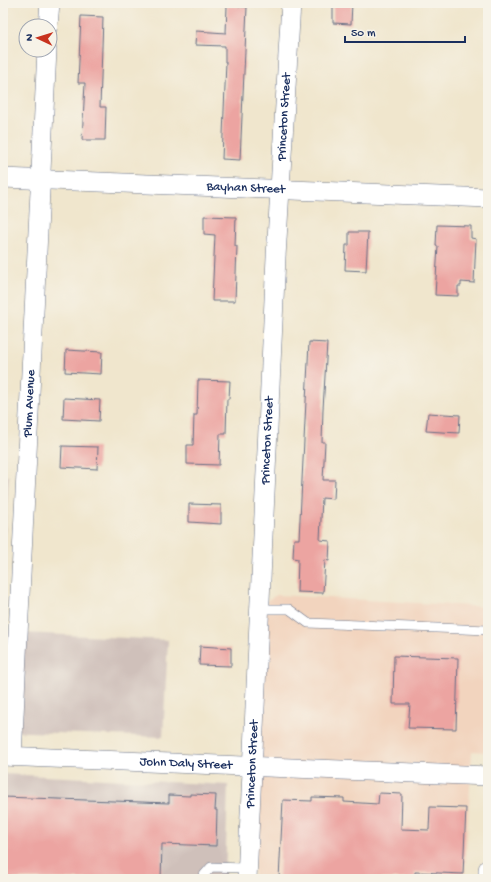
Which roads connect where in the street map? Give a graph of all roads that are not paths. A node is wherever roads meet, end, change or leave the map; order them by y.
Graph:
1 (50, 3) edge
2 (291, 3) edge
3 (49, 18) edge
4 (47, 58) edge
5 (3, 178) edge
6 (41, 180) junction
7 (280, 189) junction
8 (488, 198) edge
9 (259, 609) junction
10 (488, 630) edge
11 (7, 756) edge
12 (252, 766) junction
13 (488, 776) edge
14 (488, 869) edge
15 (247, 874) edge
16 (204, 879) edge
17 (488, 879) edge

1 - 3 street
2 - 7 street, Princeton Street
4 - 6 street, Plum Avenue
5 - 6 street, Bayhan Street
6 - 7 street, Bayhan Street
6 - 11 street, Plum Avenue
7 - 8 street, Bayhan Street
7 - 9 street, Princeton Street
9 - 10 lane
9 - 12 street, Princeton Street
11 - 12 street, John Daly Street
12 - 13 street, John Daly Street
12 - 15 street, Princeton Street
14 - 17 street
15 - 16 lane

